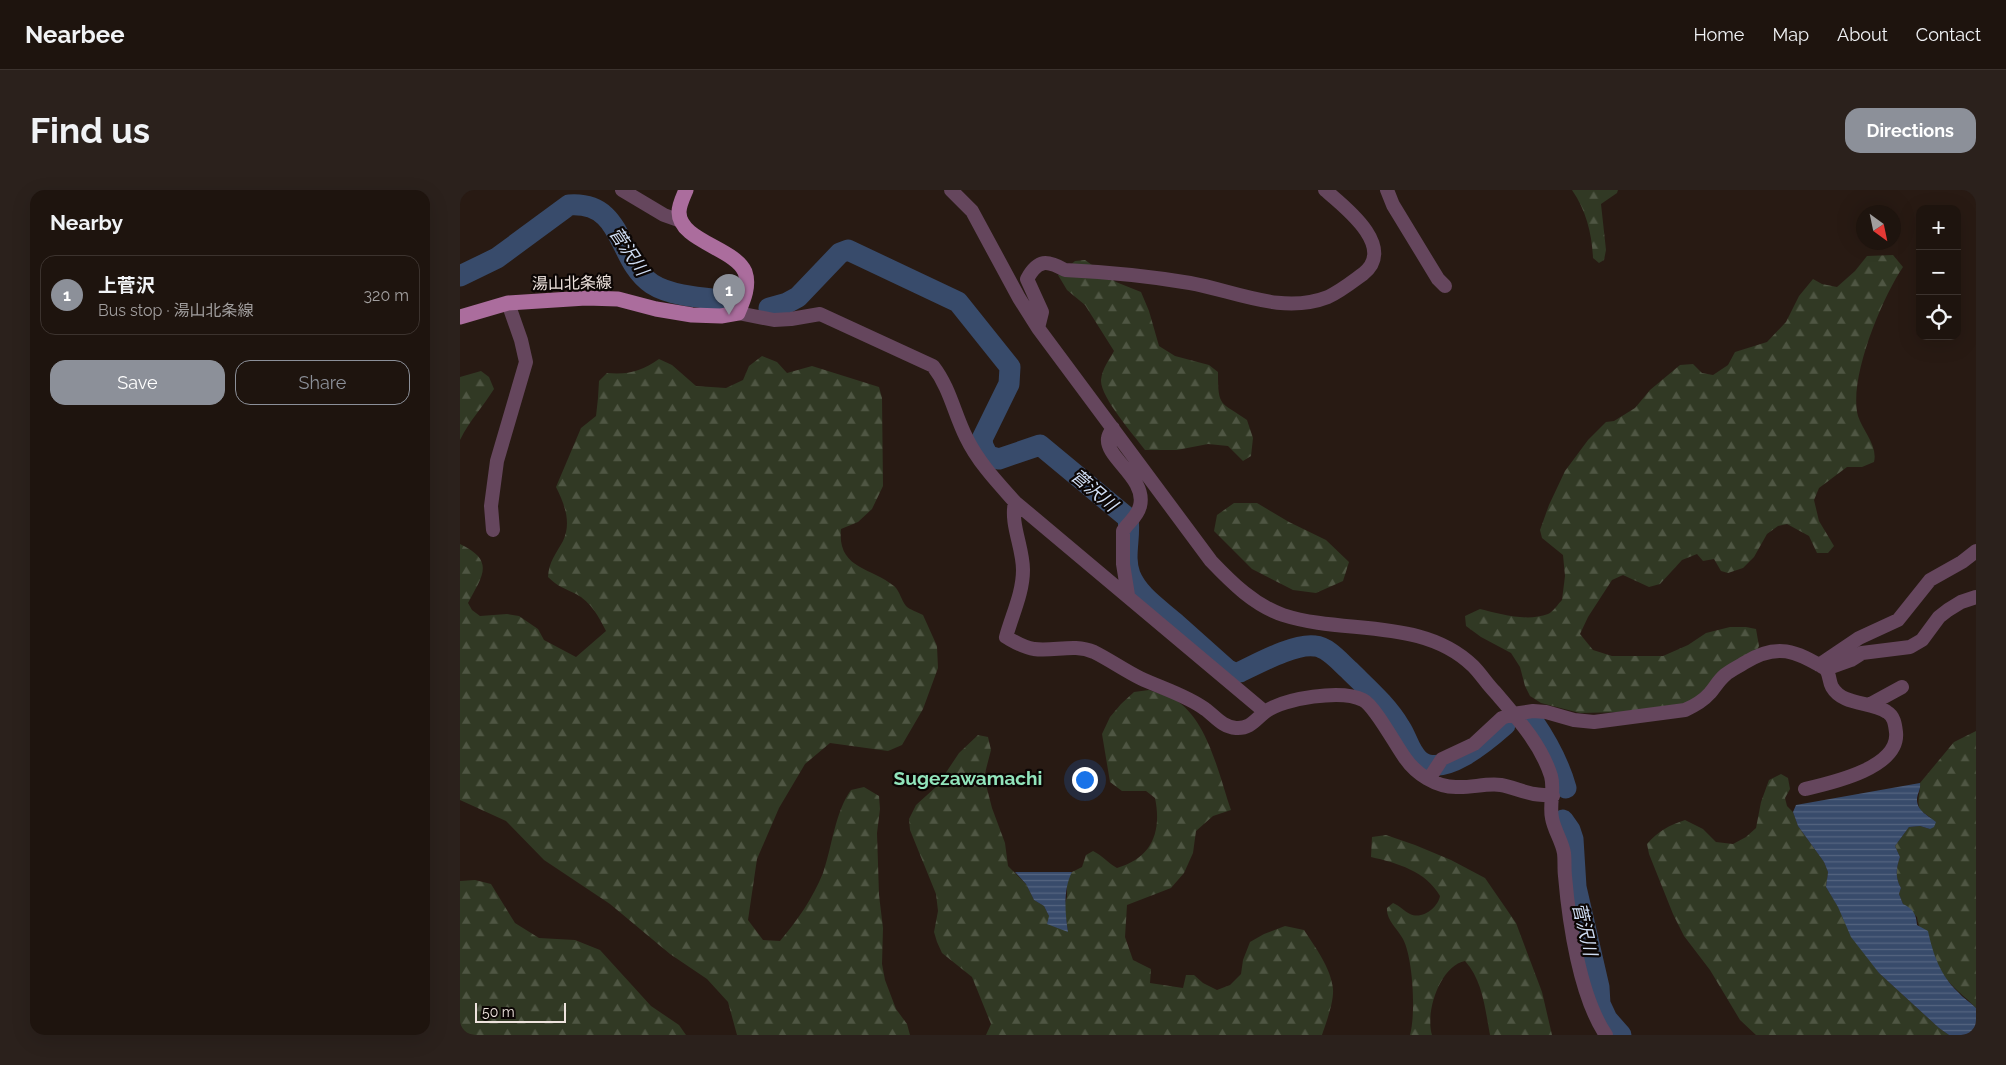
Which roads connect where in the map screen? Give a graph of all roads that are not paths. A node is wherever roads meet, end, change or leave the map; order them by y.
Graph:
1 (622, 190) edge
2 (686, 190) edge
3 (951, 190) edge
4 (1325, 190) edge
5 (1387, 190) edge
6 (681, 221) junction
7 (1445, 286) dead end
8 (508, 303) junction
9 (738, 313) junction
10 (460, 317) edge
11 (1038, 328) junction
12 (1113, 428) junction
13 (1015, 502) junction
14 (493, 530) dead end
15 (1976, 551) edge
16 (1128, 595) junction
17 (1976, 597) edge
18 (1823, 667) junction
19 (1902, 687) dead end
20 (1869, 705) junction
21 (1265, 712) junction
22 (1513, 714) junction
23 (1435, 770) junction
24 (1805, 789) dead end
25 (1553, 796) junction
26 (1606, 1035) edge

1 - 6 street
2 - 6 main road
3 - 11 street
4 - 11 street
5 - 7 street
6 - 9 main road
8 - 9 main road, 湯山北条線
8 - 10 main road, 湯山北条線
8 - 14 street
9 - 13 street
11 - 12 street
12 - 16 street
12 - 22 street
13 - 16 street
13 - 21 street
15 - 18 street
16 - 21 street
17 - 18 street
18 - 20 street
18 - 22 street
19 - 20 street
20 - 24 street
21 - 23 street
22 - 23 street
22 - 25 street
23 - 25 street
25 - 26 street

